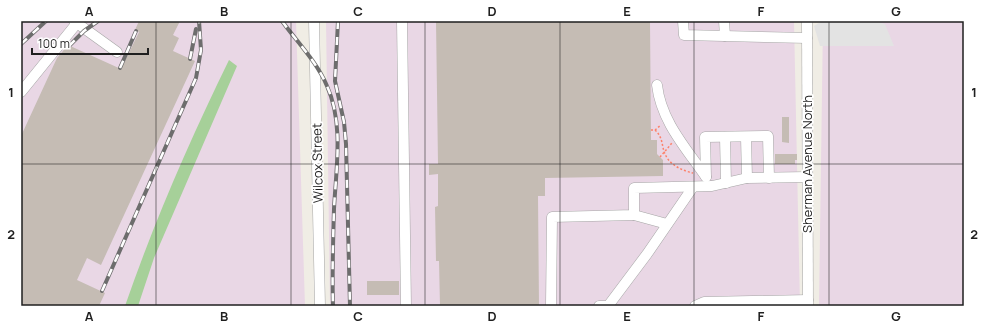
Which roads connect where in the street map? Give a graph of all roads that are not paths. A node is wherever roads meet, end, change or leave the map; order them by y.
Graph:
1 (314, 21) edge
2 (402, 21) edge
3 (683, 21) edge
4 (724, 21) edge
5 (807, 21) edge
6 (76, 22) edge
7 (725, 36) junction
8 (807, 38) junction
9 (117, 52) dead end
10 (657, 85) dead end
11 (21, 92) edge
12 (746, 136) junction
13 (725, 137) junction
14 (807, 177) junction
15 (747, 178) junction
16 (769, 178) junction
17 (709, 182) junction
18 (726, 183) junction
19 (693, 187) junction
20 (634, 215) junction
21 (667, 224) junction
22 (808, 303) edge
23 (320, 306) edge
24 (406, 306) edge
25 (551, 306) edge
26 (599, 306) edge
27 (695, 306) edge

1 - 23 street, Wilcox Street
2 - 24 street
3 - 7 street
4 - 7 street
5 - 8 street, Sherman Avenue North
6 - 9 street
6 - 11 street
7 - 8 street
8 - 14 street, Sherman Avenue North
10 - 17 street
12 - 13 street
12 - 15 street
12 - 16 street
13 - 17 street
13 - 18 street
14 - 16 street
14 - 22 street, Sherman Avenue North
15 - 16 street
15 - 18 street
17 - 18 street
17 - 19 street
19 - 20 street
19 - 21 street
20 - 21 street
20 - 25 street
21 - 26 street
22 - 27 street

